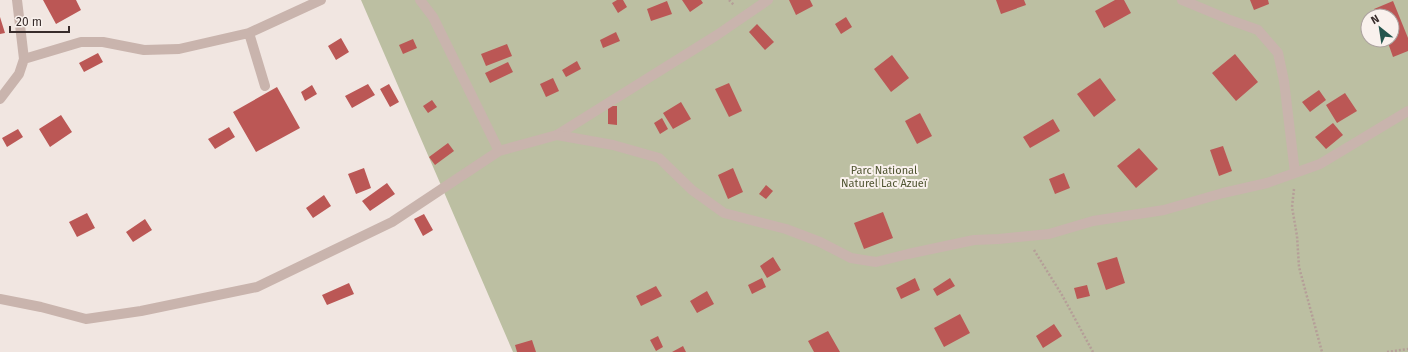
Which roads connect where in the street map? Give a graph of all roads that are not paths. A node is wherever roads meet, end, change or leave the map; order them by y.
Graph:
1 (17, 0) edge
2 (321, 0) edge
3 (420, 0) edge
4 (768, 0) edge
5 (1182, 0) edge
6 (250, 33) junction
7 (24, 59) junction
8 (265, 86) dead end
9 (0, 99) edge
10 (1408, 111) edge
11 (557, 135) junction
12 (499, 151) junction
13 (1295, 173) junction
14 (0, 299) edge

1 - 7 street
2 - 6 street
3 - 12 street
4 - 11 street
5 - 13 street
6 - 7 street
6 - 8 street
7 - 9 street
10 - 13 street
11 - 12 street
11 - 13 street
12 - 14 street

